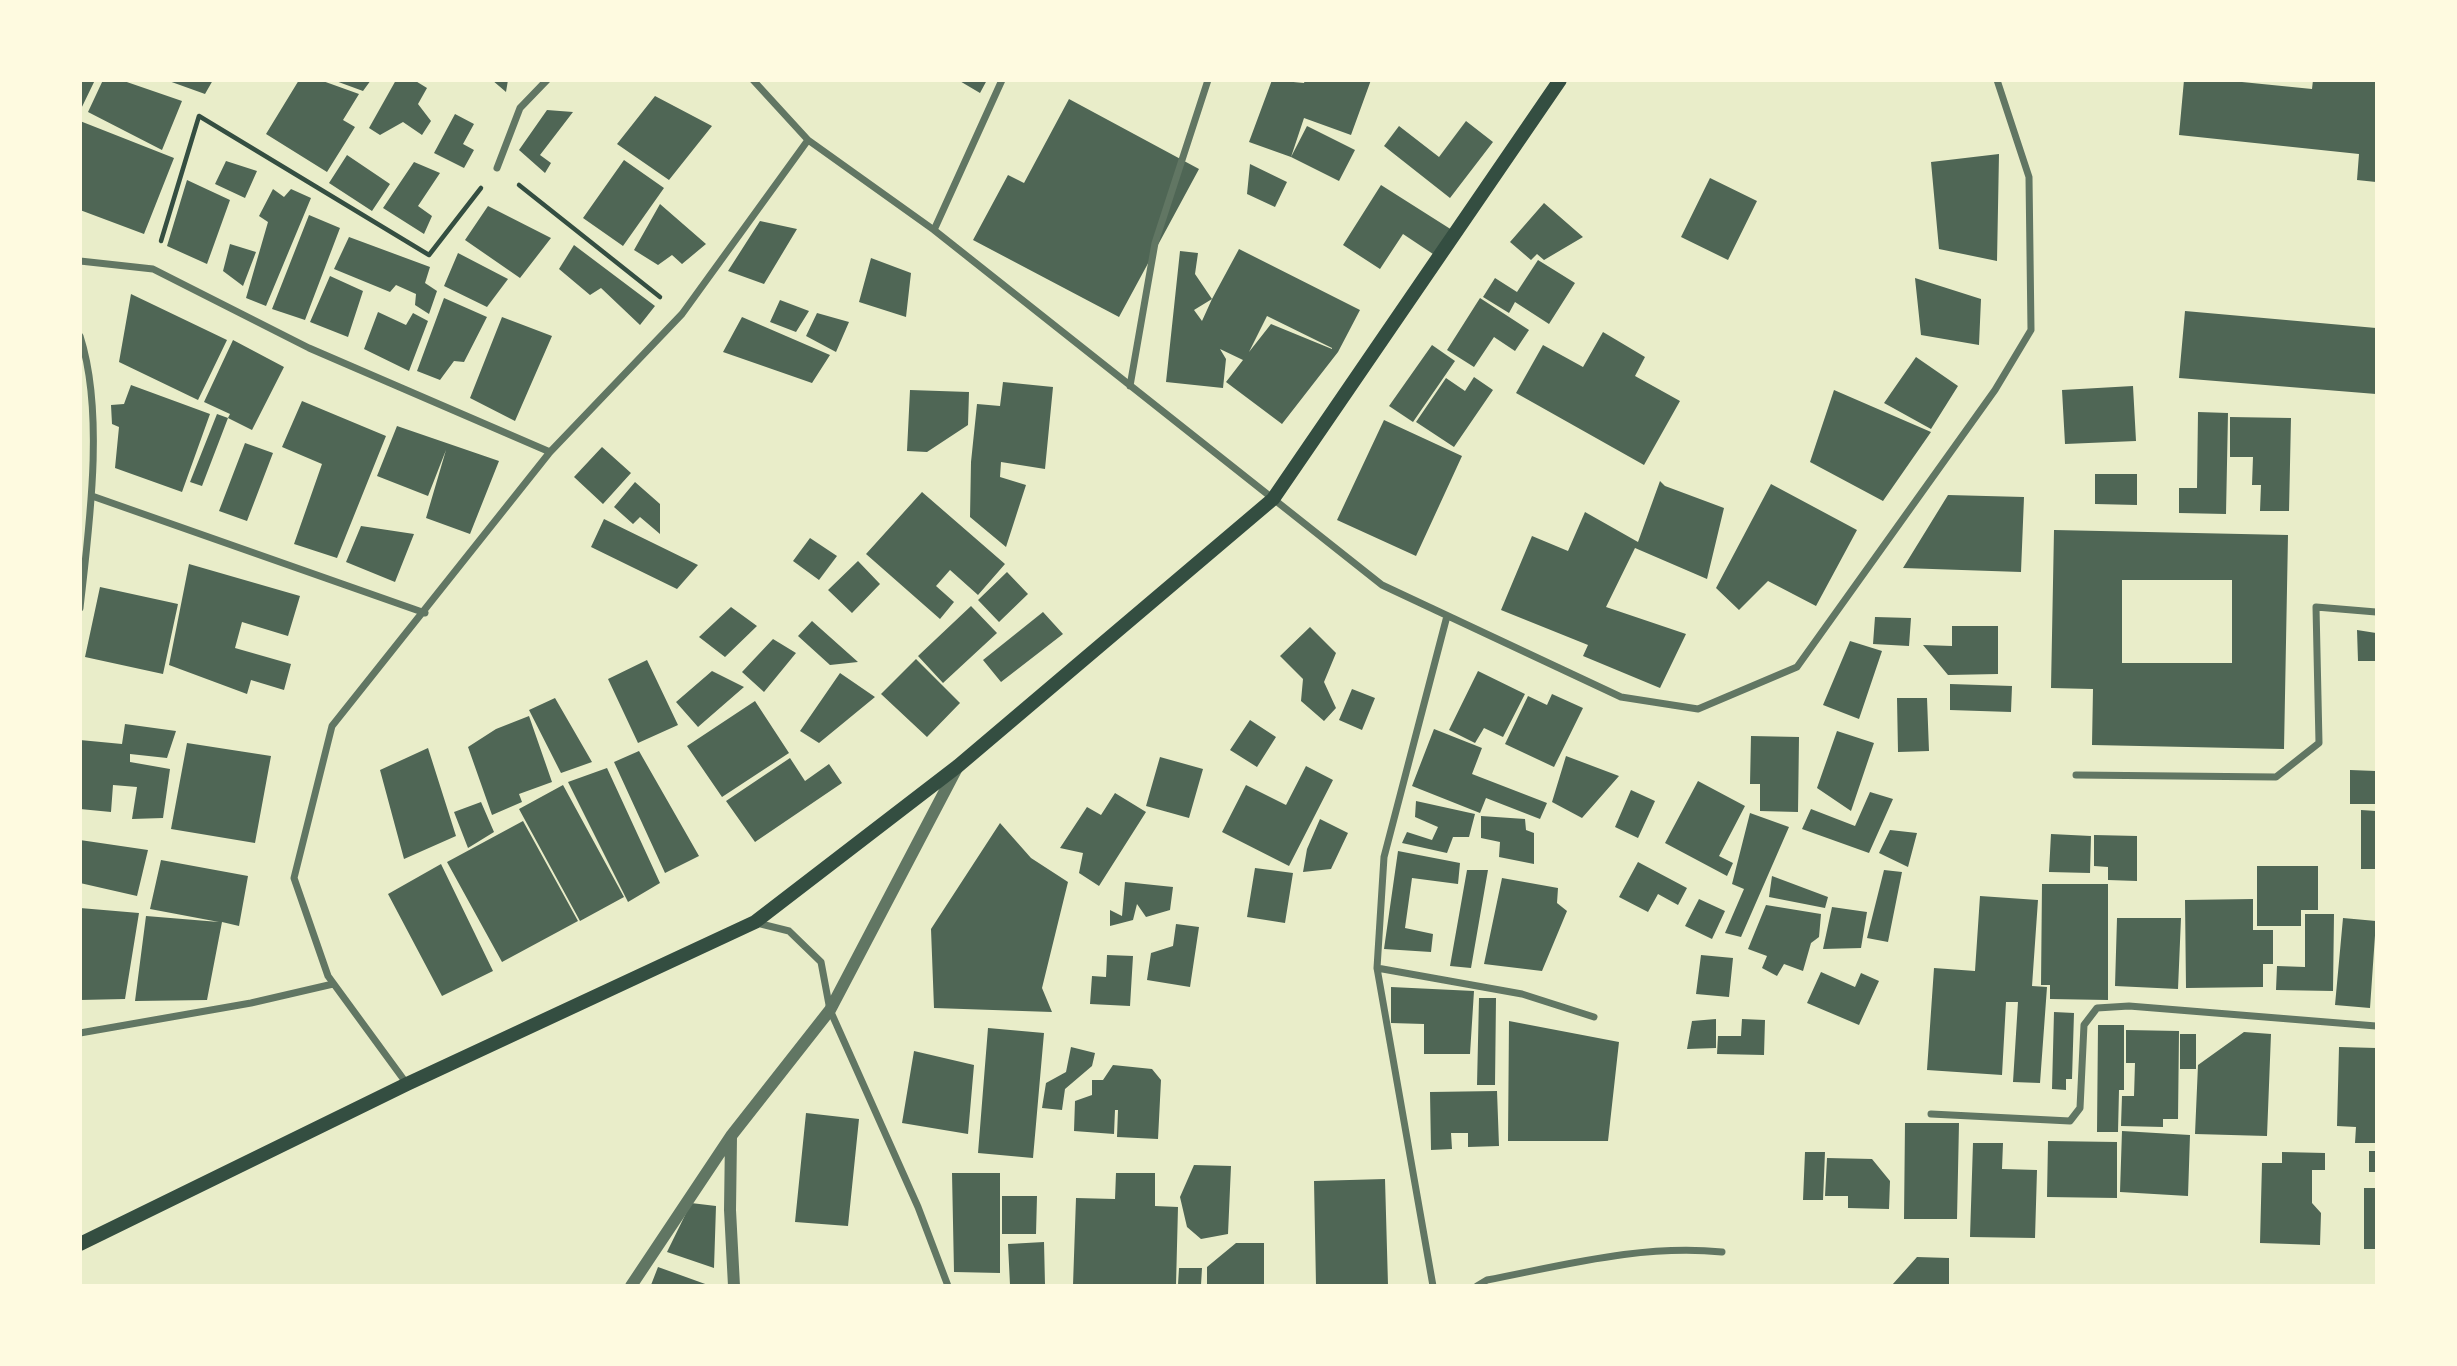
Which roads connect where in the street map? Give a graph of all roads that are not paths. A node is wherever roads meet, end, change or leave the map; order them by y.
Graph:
1 (547, 80) edge
2 (753, 80) edge
3 (1002, 80) edge
4 (1208, 80) edge
5 (1560, 80) edge
6 (1997, 80) edge
7 (808, 140) junction
8 (497, 168) road end
9 (934, 230) junction
10 (80, 261) edge
11 (80, 336) edge
12 (1129, 386) junction
13 (550, 452) junction
14 (92, 496) junction
15 (1273, 499) junction
16 (80, 608) edge
17 (2376, 612) edge
18 (425, 613) junction
19 (1447, 616) junction
20 (958, 766) junction
21 (2076, 775) dead end
22 (755, 922) junction
23 (1377, 968) junction
24 (333, 984) junction
25 (830, 1010) junction
26 (1594, 1017) dead end
27 (2376, 1026) edge
28 (80, 1033) edge
29 (407, 1084) junction
30 (1931, 1114) dead end
31 (731, 1136) junction
32 (80, 1244) edge
33 (1722, 1252) dead end
34 (631, 1286) edge
35 (734, 1286) edge
36 (948, 1286) edge
37 (1433, 1286) edge
38 (1476, 1286) edge

1 - 8 street
2 - 7 street
3 - 9 street
4 - 12 street
5 - 15 main road
6 - 19 street
7 - 9 street
7 - 13 street
9 - 12 street
10 - 13 street
11 - 14 street
12 - 15 street
13 - 18 street
14 - 16 street
14 - 18 street
15 - 19 street
15 - 20 main road
17 - 21 street
18 - 24 street
19 - 23 street
20 - 22 main road
20 - 25 street
22 - 25 street
22 - 29 main road
23 - 26 street
23 - 37 street
24 - 28 street
24 - 29 street
25 - 31 street
25 - 36 street
27 - 30 street
29 - 32 main road
31 - 34 street
31 - 35 street
33 - 38 street

